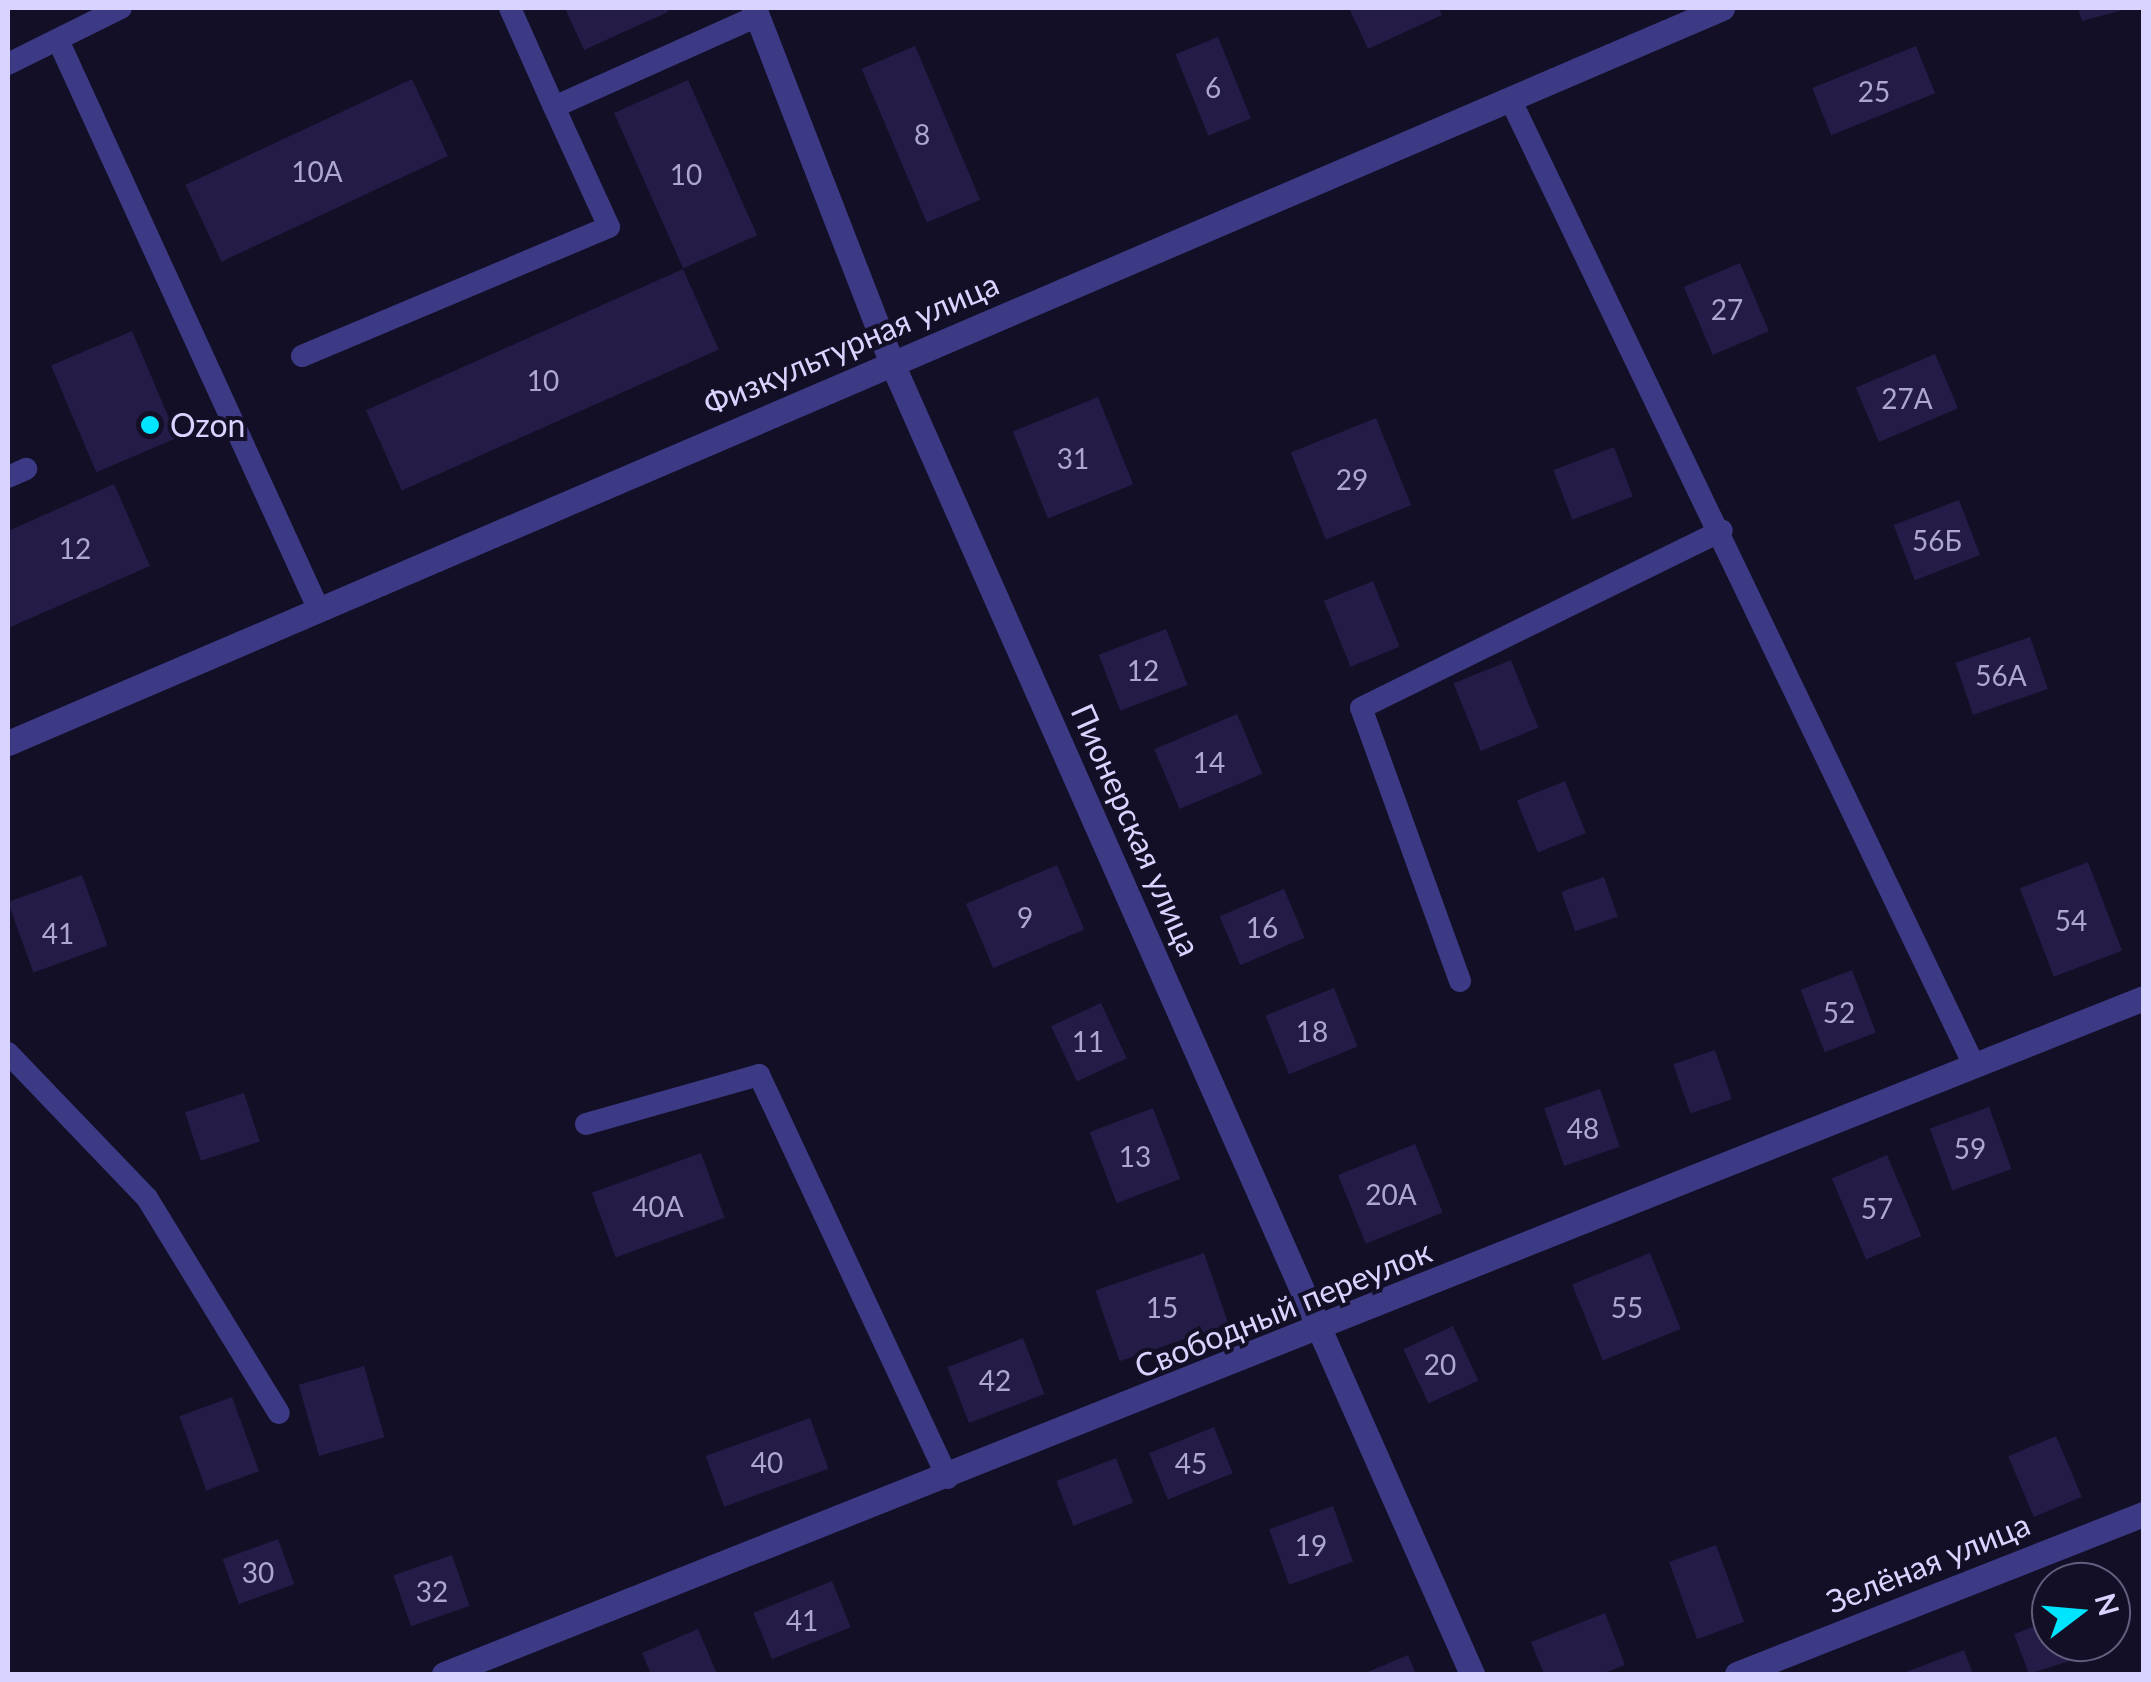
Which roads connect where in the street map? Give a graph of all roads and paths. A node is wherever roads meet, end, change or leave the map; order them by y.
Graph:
1 (122, 8) edge
2 (510, 8) edge
3 (1722, 8) edge
4 (756, 12) edge
5 (58, 40) junction
6 (8, 64) edge
7 (1512, 103) junction
8 (554, 107) junction
9 (302, 356) dead end
10 (891, 361) junction
11 (1722, 530) junction
12 (319, 610) junction
13 (8, 744) edge
14 (1460, 981) dead end
15 (2144, 998) edge
16 (8, 1053) edge
17 (1976, 1067) junction
18 (586, 1124) dead end
19 (1323, 1328) junction
20 (279, 1413) dead end
21 (948, 1478) junction
22 (2144, 1514) edge
23 (444, 1674) edge
24 (1472, 1674) edge
25 (1737, 1674) edge

1 - 5 lane
2 - 8 lane
3 - 7 street, Физкультурная улица
4 - 8 lane
4 - 10 street, Пионерская улица
5 - 6 lane
5 - 12 lane
7 - 10 street, Физкультурная улица
7 - 11 lane
8 - 9 lane
10 - 12 street, Физкультурная улица
10 - 19 street, Пионерская улица
11 - 14 lane
11 - 17 lane
12 - 13 street, Физкультурная улица
15 - 17 street, Свободный переулок
16 - 20 lane
17 - 19 street, Свободный переулок
18 - 21 lane
19 - 21 street, Свободный переулок
19 - 24 street, Пионерская улица
21 - 23 street, Свободный переулок
22 - 25 street, Зелёная улица

